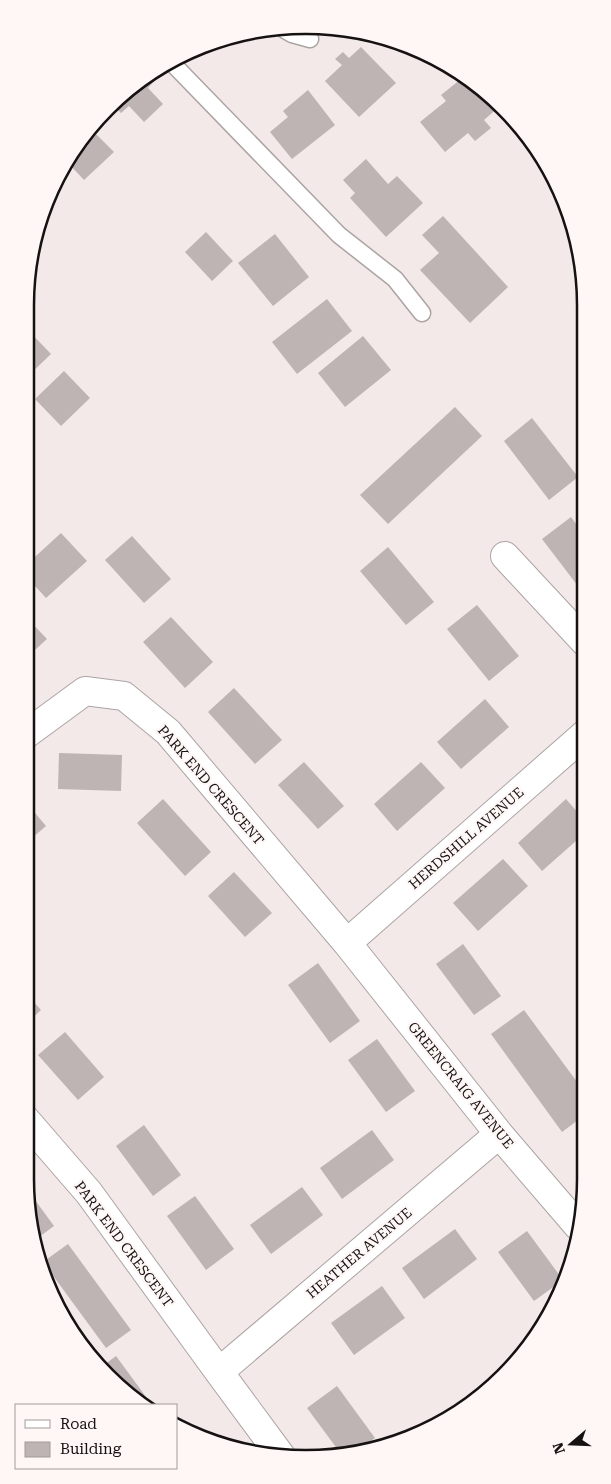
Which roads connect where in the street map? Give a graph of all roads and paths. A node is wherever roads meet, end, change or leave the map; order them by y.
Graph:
1 (292, 34) edge
2 (310, 40) dead end
3 (176, 67) edge
4 (422, 313) dead end
5 (505, 556) dead end
6 (577, 634) edge
7 (34, 728) edge
8 (577, 741) edge
9 (348, 943) junction
10 (34, 1129) edge
11 (499, 1134) junction
12 (574, 1221) edge
13 (218, 1372) junction
14 (275, 1449) edge

1 - 2 lane
3 - 4 lane
5 - 6 street
7 - 9 street, PARK END CRESCENT
8 - 9 street, HERDSHILL AVENUE
9 - 11 street, GREENCRAIG AVENUE
10 - 13 street, PARK END CRESCENT
11 - 12 street, GREENCRAIG AVENUE
11 - 13 street, HEATHER AVENUE
13 - 14 street, PARK END CRESCENT

